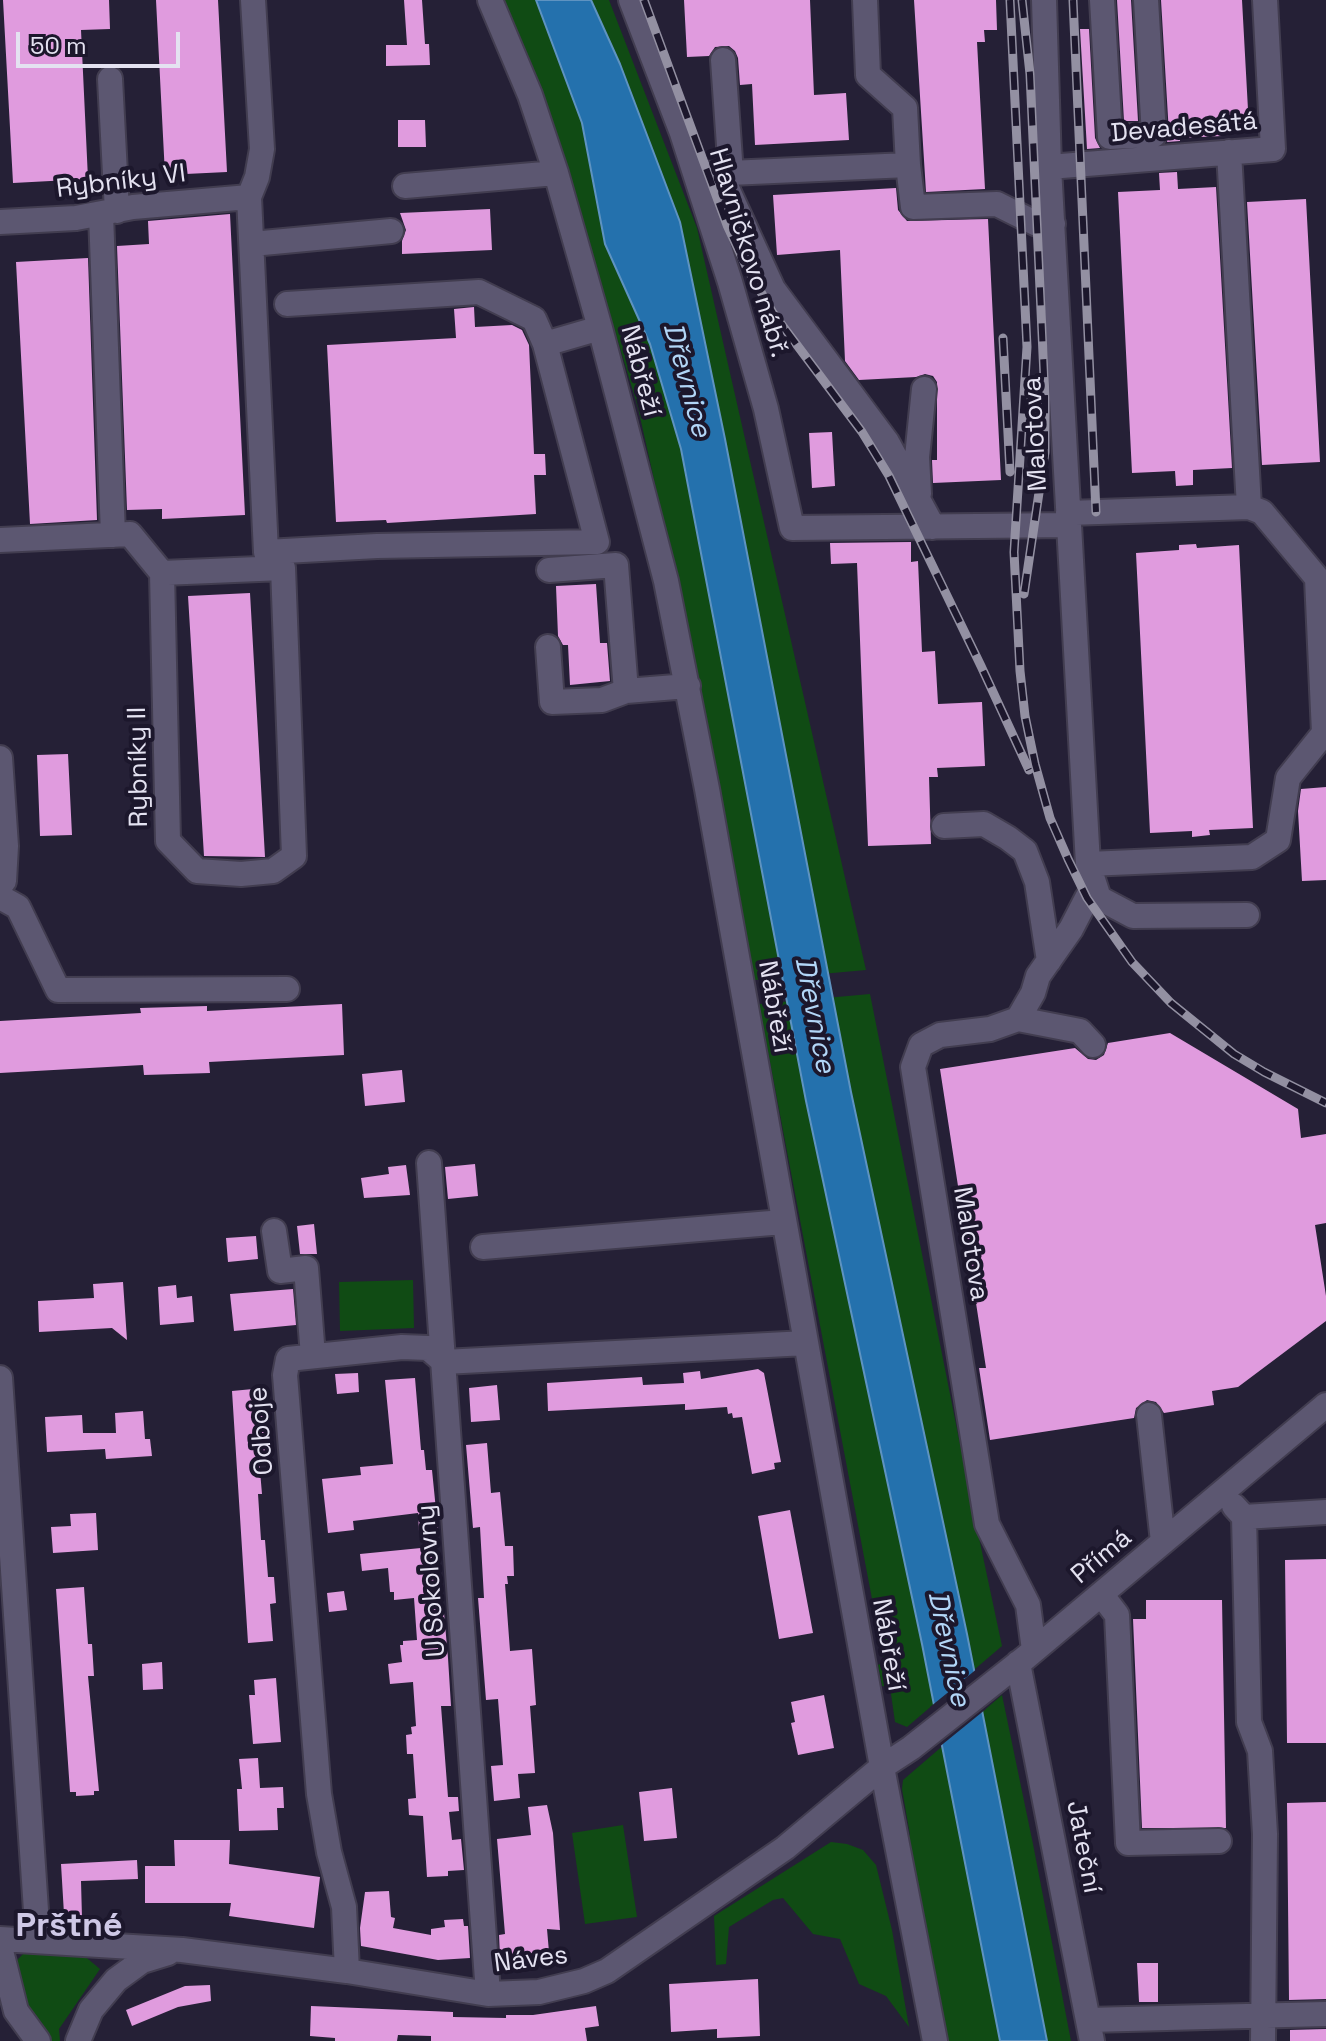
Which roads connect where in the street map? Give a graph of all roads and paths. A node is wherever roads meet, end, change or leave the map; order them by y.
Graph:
1 (253, 0) edge
2 (490, 0) edge
3 (631, 0) edge
4 (865, 0) edge
5 (1044, 0) edge
6 (1102, 0) edge
7 (1146, 0) edge
8 (1265, 0) edge
9 (723, 60) dead end
10 (110, 79) dead end
11 (1229, 152) junction
12 (908, 165) junction
13 (1049, 167) junction
14 (556, 173) junction
15 (697, 174) junction
16 (726, 174) junction
17 (405, 186) dead end
18 (249, 197) junction
19 (109, 213) junction
20 (0, 222) edge
21 (1053, 224) junction
22 (391, 231) dead end
23 (252, 244) junction
24 (287, 304) dead end
25 (600, 328) junction
26 (545, 344) junction
27 (924, 389) dead end
28 (920, 503) junction
29 (1249, 507) junction
30 (1068, 519) junction
31 (933, 527) junction
32 (113, 535) junction
33 (0, 540) edge
34 (274, 560) junction
35 (549, 570) dead end
36 (162, 573) junction
37 (548, 647) dead end
38 (688, 686) junction
39 (626, 691) junction
40 (0, 758) edge
41 (1, 804) edge
42 (944, 826) dead end
43 (1088, 864) junction
44 (0, 885) edge
45 (0, 897) edge
46 (1099, 898) junction
47 (1247, 915) dead end
48 (1049, 961) junction
49 (287, 989) dead end
50 (1018, 1019) junction
51 (1093, 1045) dead end
52 (429, 1163) dead end
53 (783, 1222) junction
54 (274, 1231) dead end
55 (483, 1247) dead end
56 (806, 1343) junction
57 (313, 1356) junction
58 (444, 1362) junction
59 (0, 1378) edge
60 (1326, 1405) edge
61 (1149, 1415) dead end
62 (1222, 1492) junction
63 (1326, 1512) edge
64 (1244, 1517) junction
65 (1163, 1542) junction
66 (1101, 1594) junction
67 (1018, 1663) junction
68 (911, 1748) joint
69 (882, 1767) junction
70 (1219, 1841) dead end
71 (0, 1939) edge
72 (38, 1940) junction
73 (0, 1947) edge
74 (182, 1950) junction
75 (347, 1971) junction
76 (488, 1994) junction
77 (1326, 2014) edge
78 (1263, 2015) junction
79 (1090, 2030) edge
80 (38, 2041) edge
81 (78, 2041) edge
82 (935, 2041) edge
83 (1263, 2041) edge

1 - 18 street, Rybníky II
2 - 14 street, Nábřeží
3 - 15 street, Hlavničkovo nábř.
4 - 12 street
5 - 13 street, Malotova
6 - 7 street
8 - 11 street, Devadesátá
9 - 16 street
10 - 19 street
11 - 13 street, Devadesátá
11 - 29 street
12 - 16 street
12 - 21 street
13 - 21 street, Malotova
14 - 17 street
14 - 25 street, Nábřeží
15 - 16 street
15 - 31 street, Hlavničkovo nábř.
16 - 28 street
18 - 19 street, Rybníky VI
18 - 23 street, Rybníky II
19 - 20 street, Rybníky VI
19 - 32 street
21 - 30 street, Malotova
22 - 23 street
23 - 34 street, Rybníky II
24 - 26 street
25 - 26 street
25 - 38 street, Nábřeží
26 - 34 street
27 - 28 street
28 - 31 street
29 - 30 street
29 - 43 street
30 - 31 street
30 - 43 street, Malotova
32 - 33 street
32 - 36 street
34 - 36 street
34 - 36 street, Rybníky II
35 - 39 street
37 - 39 street
38 - 39 street
38 - 53 street, Nábřeží
40 - 41 street
41 - 44 street
42 - 48 street
43 - 46 street, Malotova
45 - 49 street
46 - 47 street
46 - 48 street
48 - 50 street
50 - 51 street
50 - 67 street, Malotova
52 - 58 street, U Sokolovny
53 - 55 street
53 - 56 street, Nábřeží
54 - 57 street
56 - 58 street, Odboje
56 - 69 street, Nábřeží
57 - 58 street, Odboje
57 - 75 street, Odboje
58 - 76 street, U Sokolovny
59 - 72 street
60 - 62 street, Přímá
61 - 65 street
62 - 64 street
62 - 65 street, Přímá
63 - 64 street
64 - 78 street
65 - 66 street, Přímá
66 - 67 street, Přímá
66 - 70 street
67 - 68 street, Přímá
67 - 79 street, Jateční
68 - 69 street, Náves
69 - 76 street, Náves
69 - 82 street, Nábřeží
71 - 72 street, Náves
72 - 74 street, Náves
73 - 80 street
74 - 75 street, Náves
74 - 81 street, Náves
75 - 76 street, Náves
77 - 78 street
78 - 79 street
78 - 83 street

